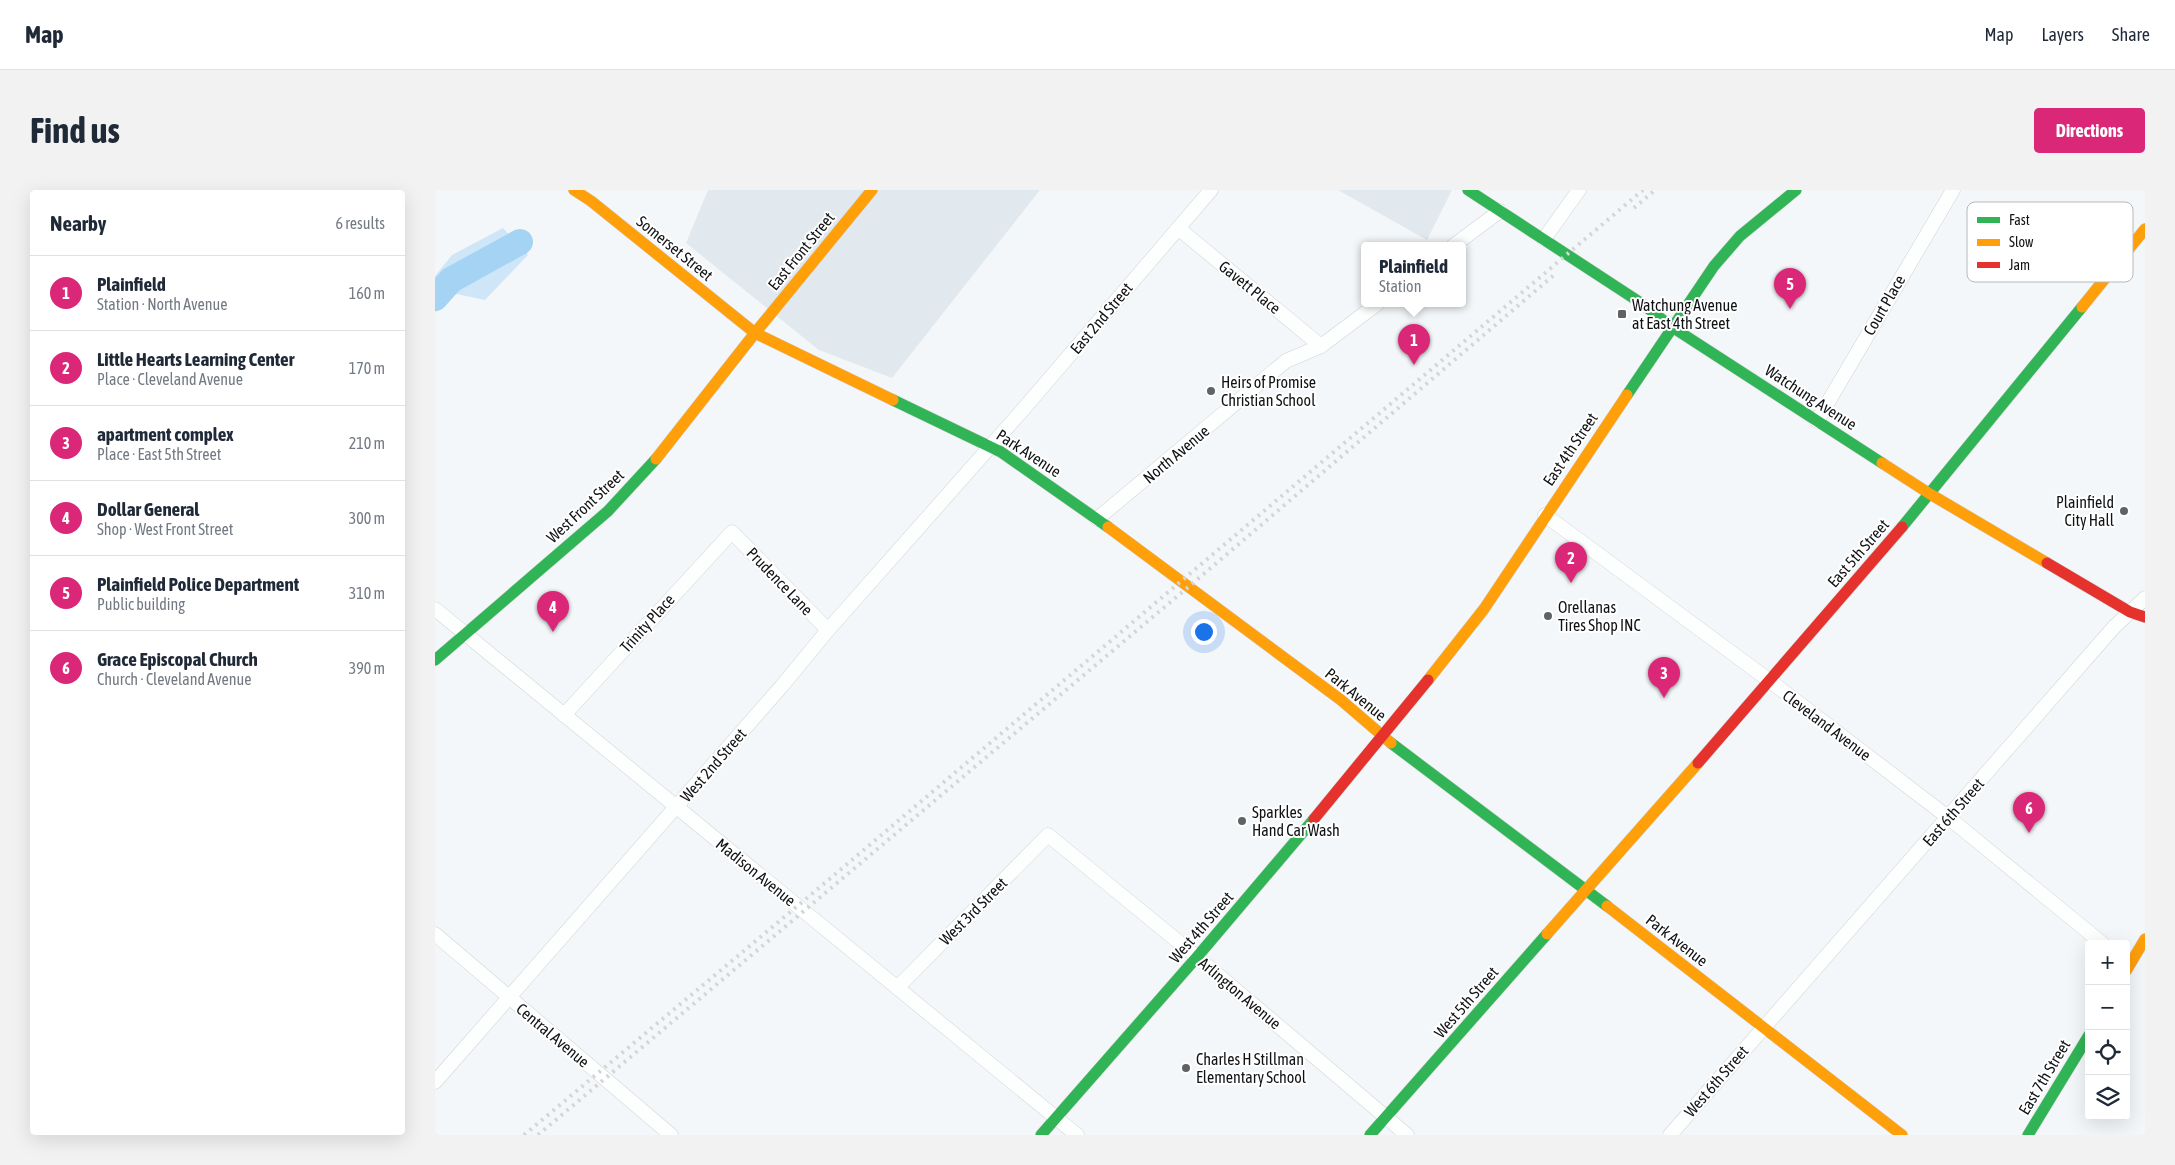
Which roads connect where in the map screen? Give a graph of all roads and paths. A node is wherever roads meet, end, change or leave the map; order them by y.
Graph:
1 (575, 190) edge
2 (872, 190) edge
3 (1211, 190) edge
4 (1468, 190) edge
5 (1579, 190) edge
6 (1796, 190) edge
7 (1953, 190) edge
8 (1500, 211) junction
9 (1178, 228) junction
10 (2145, 229) edge
11 (1544, 239) junction
12 (1458, 242) edge
13 (2133, 244) edge
14 (2102, 282) edge
15 (1373, 307) edge
16 (1672, 327) junction
17 (755, 333) junction
18 (1321, 346) junction
19 (1817, 421) junction
20 (991, 447) junction
21 (1930, 494) junction
22 (1545, 514) junction
23 (1097, 519) junction
24 (732, 532) joint
25 (2145, 598) edge
26 (435, 609) edge
27 (2130, 612) junction
28 (2145, 617) edge
29 (2145, 624) edge
30 (828, 630) junction
31 (465, 634) junction
32 (435, 660) edge
33 (1770, 681) junction
34 (564, 714) junction
35 (1383, 737) junction
36 (677, 807) junction
37 (1949, 818) junction
38 (1048, 835) joint
39 (1587, 890) junction
40 (435, 934) edge
41 (2145, 939) edge
42 (2098, 940) edge
43 (1197, 957) junction
44 (2130, 962) edge
45 (897, 988) junction
46 (509, 997) junction
47 (1763, 1028) junction
48 (2085, 1042) edge
49 (435, 1082) edge
50 (1386, 1117) junction
51 (1056, 1118) junction
52 (671, 1135) edge
53 (1041, 1135) edge
54 (1077, 1135) edge
55 (1370, 1135) edge
56 (1407, 1135) edge
57 (1670, 1135) edge
58 (1902, 1135) edge
59 (2028, 1135) edge

1 - 17 main road, Somerset Street
2 - 17 main road, East Front Street
3 - 9 street, East 2nd Street
4 - 8 main road, Watchung Avenue
5 - 11 street
6 - 16 main road, East 4th Street
7 - 19 street, Court Place
8 - 11 main road, Watchung Avenue
8 - 12 street
9 - 18 street, Gavett Place
9 - 20 street, East 2nd Street
10 - 13 main road, East 5th Street
11 - 16 main road, Watchung Avenue
14 - 21 main road, East 5th Street
15 - 18 street, North Avenue
16 - 19 main road, Watchung Avenue
16 - 22 main road, East 4th Street
17 - 20 main road, Park Avenue
17 - 31 main road, West Front Street
18 - 23 street, North Avenue
19 - 21 main road, Watchung Avenue
20 - 23 main road, Park Avenue
20 - 30 street, West 2nd Street
21 - 27 main road, Watchung Avenue
21 - 33 main road, East 5th Street
22 - 33 street, Cleveland Avenue
22 - 35 main road, East 4th Street
23 - 35 main road, Park Avenue
24 - 30 street, Prudence Lane
24 - 34 street, Trinity Place
25 - 27 street, East 6th Street
26 - 31 street, Madison Avenue
27 - 28 main road, Watchung Avenue
27 - 29 street
27 - 37 street, East 6th Street
30 - 36 street, West 2nd Street
31 - 32 main road, West Front Street
31 - 34 street, Madison Avenue
33 - 37 street, Cleveland Avenue
33 - 39 main road, East 5th Street
34 - 36 street, Madison Avenue
35 - 39 main road, Park Avenue
35 - 43 main road, West 4th Street
36 - 45 street, Madison Avenue
36 - 46 street, West 2nd Street
37 - 42 street, Cleveland Avenue
37 - 47 street, East 6th Street
38 - 43 street, Arlington Avenue
38 - 45 street, West 3rd Street
39 - 47 main road, Park Avenue
39 - 50 main road, West 5th Street
40 - 46 street, Central Avenue
41 - 44 main road
43 - 50 street, Arlington Avenue
43 - 51 main road, West 4th Street
45 - 51 street, Madison Avenue
46 - 49 street, West 2nd Street
46 - 52 street, Central Avenue
47 - 57 street, West 6th Street
47 - 58 main road, Park Avenue
48 - 59 main road, East 7th Street
50 - 55 main road, West 5th Street
50 - 56 street, Arlington Avenue
51 - 53 main road, West 4th Street
51 - 54 street, Madison Avenue

